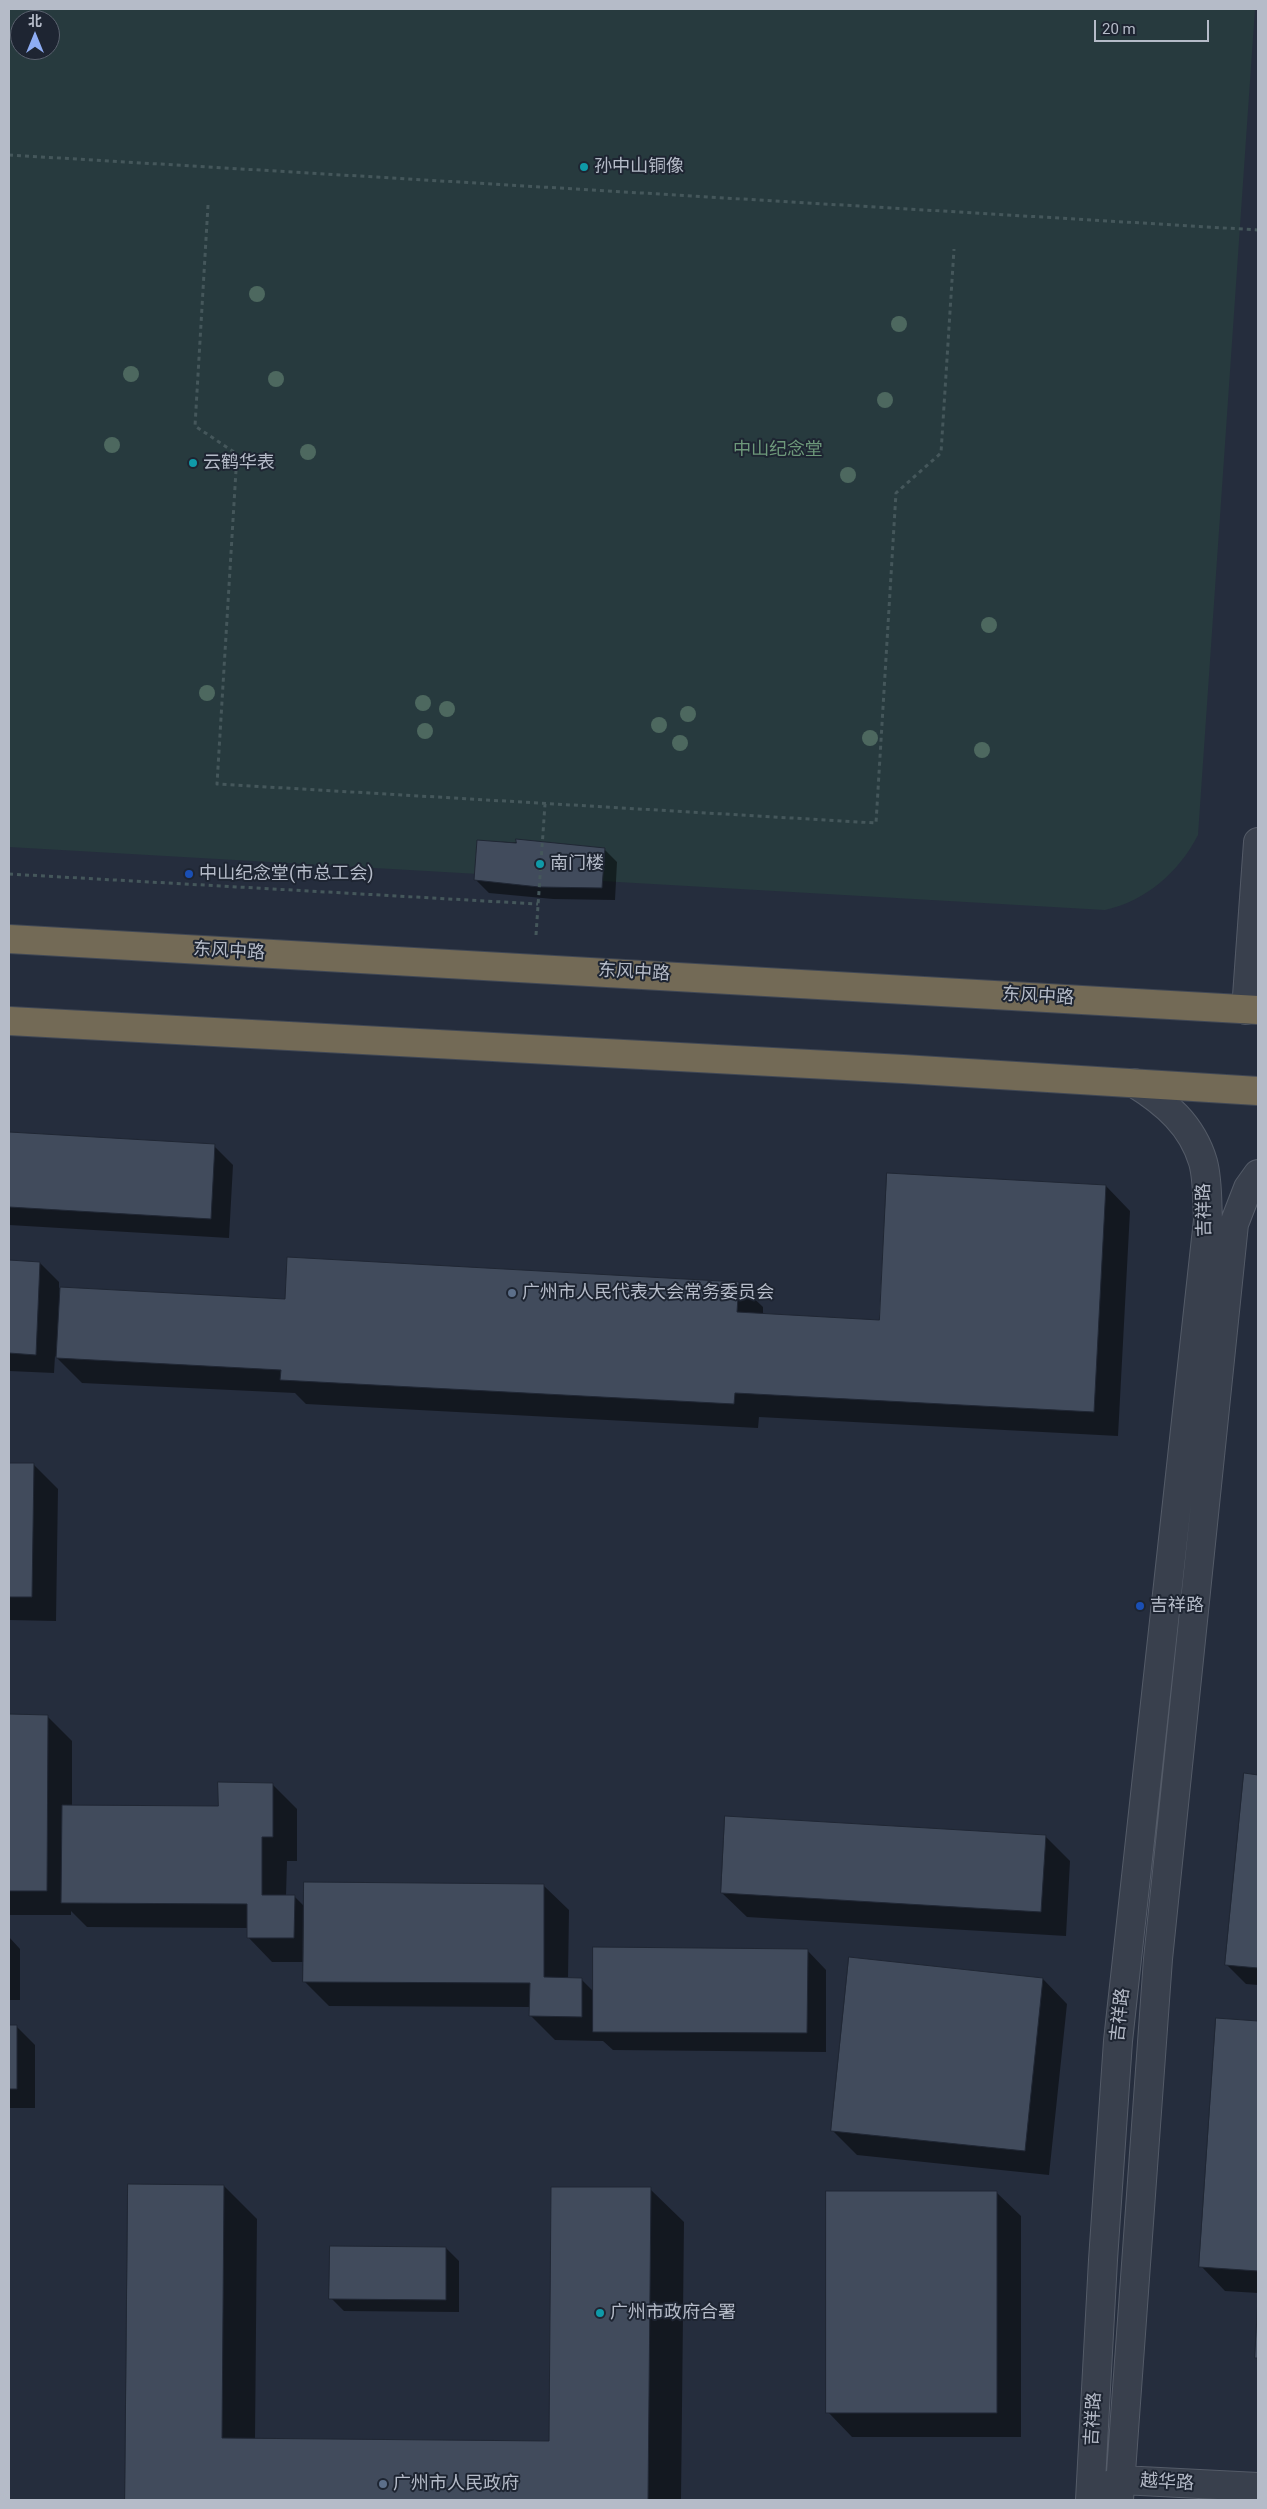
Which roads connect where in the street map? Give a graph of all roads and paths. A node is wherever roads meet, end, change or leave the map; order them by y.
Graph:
1 (9, 155) edge
2 (208, 205) dead end
3 (1258, 230) edge
4 (954, 249) dead end
5 (545, 804) junction
6 (1258, 842) edge
7 (9, 874) edge
8 (538, 904) junction
9 (9, 939) edge
10 (534, 967) junction
11 (1252, 1010) edge
12 (9, 1021) edge
13 (1134, 1083) junction
14 (1258, 1091) edge
15 (1258, 1174) edge
16 (1258, 2487) edge
17 (1120, 2490) edge
18 (1093, 2498) edge

1 - 3 path
2 - 5 path
4 - 5 path
5 - 8 path
6 - 11 street
7 - 8 path
8 - 10 path
9 - 10 highway, 东风中路
10 - 11 highway, 东风中路
12 - 13 highway
13 - 14 highway
13 - 18 street, 吉祥路
15 - 17 street, 吉祥路
16 - 17 street, 越华路
17 - 18 street, 越华路

